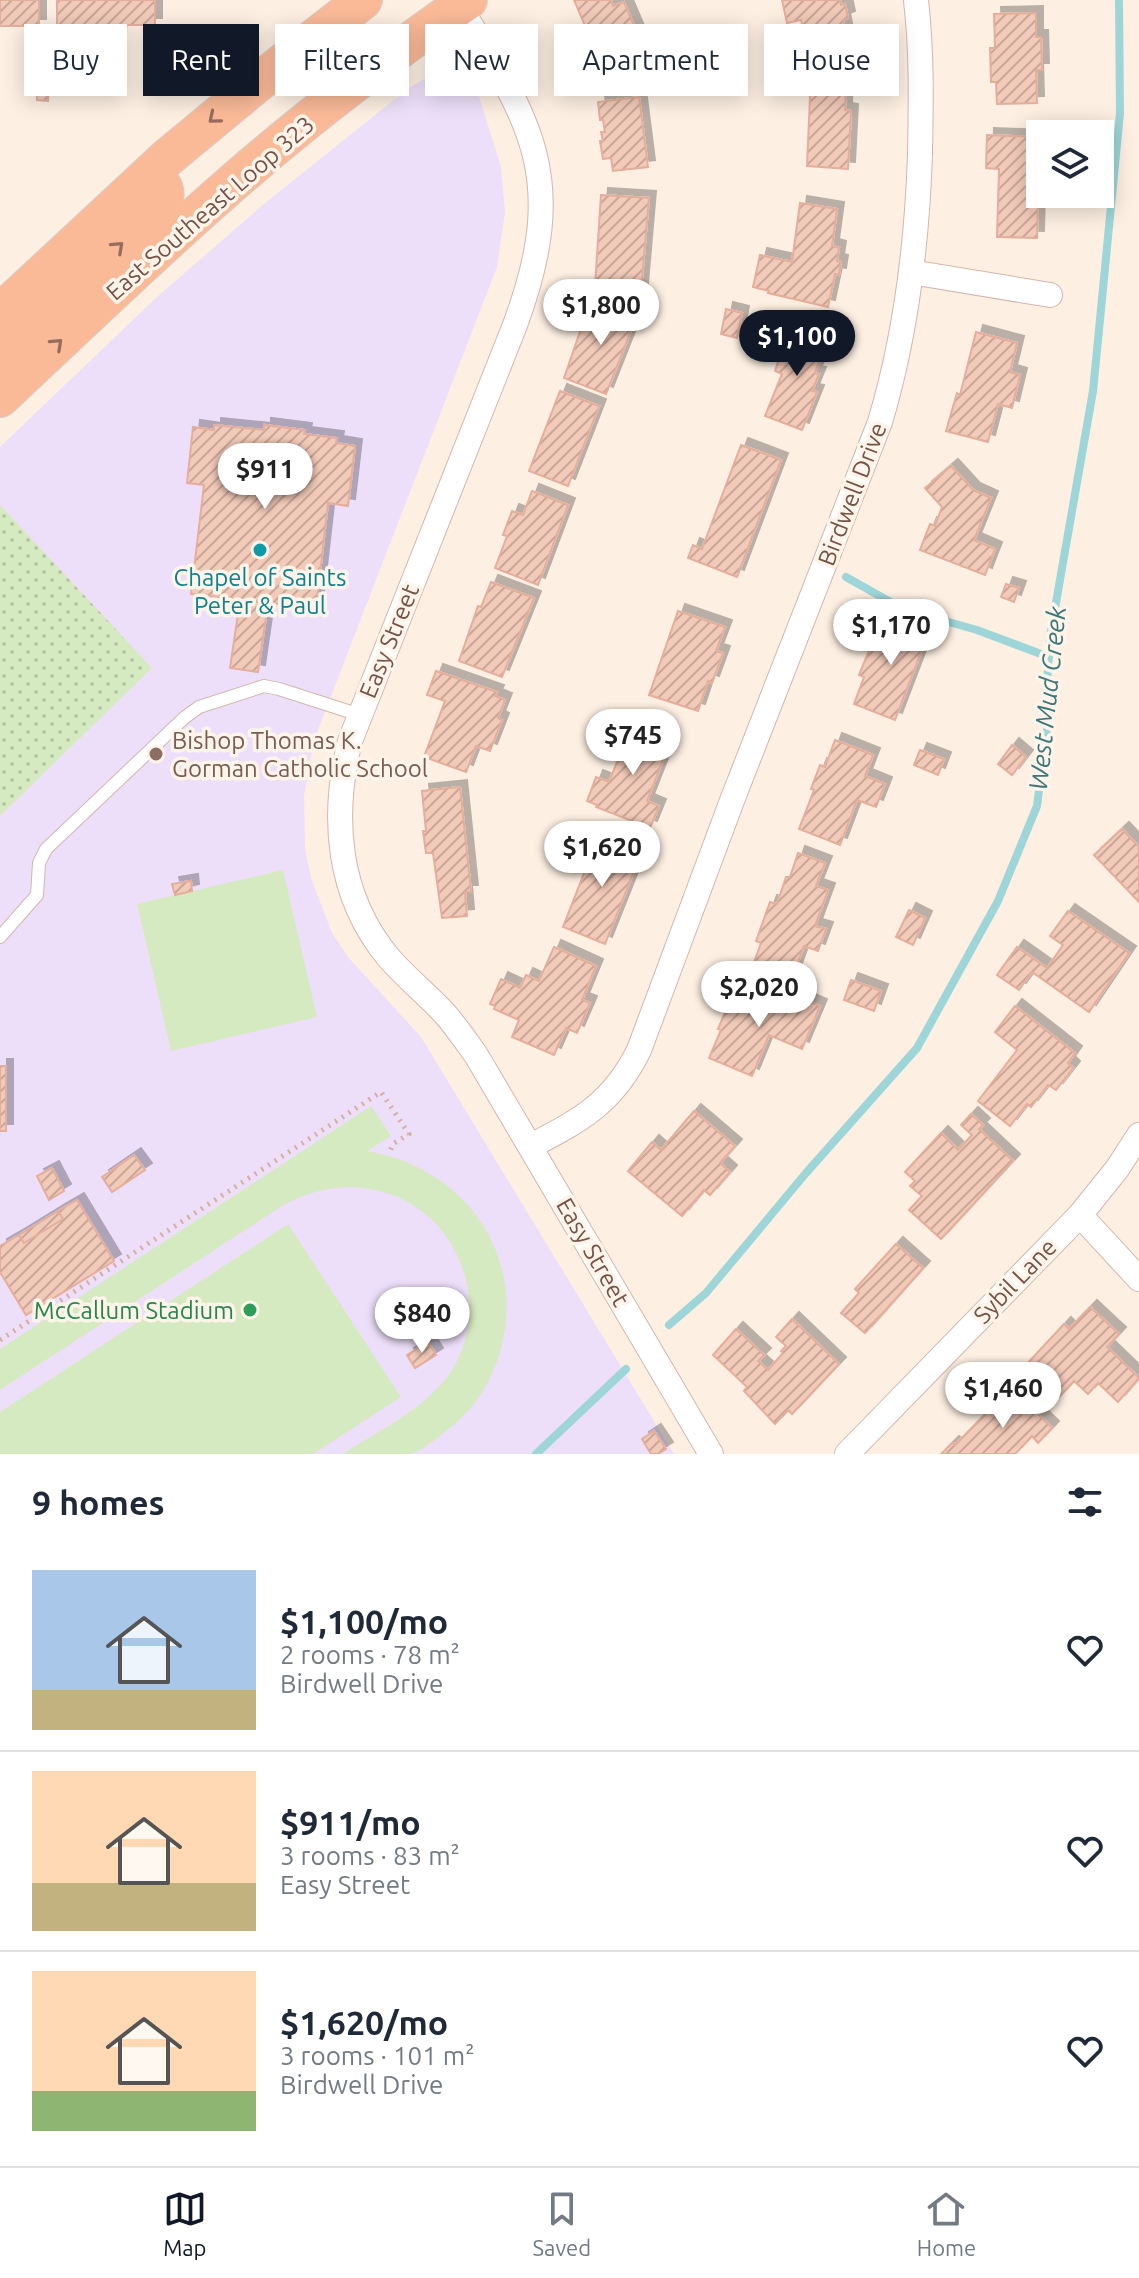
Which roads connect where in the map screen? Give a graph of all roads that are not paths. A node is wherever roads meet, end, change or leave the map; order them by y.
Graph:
1 (916, 0) edge
2 (461, 2) edge
3 (353, 3) edge
4 (147, 177) junction
5 (911, 272) junction
6 (1050, 295) dead end
7 (0, 313) edge
8 (0, 358) edge
9 (0, 398) edge
10 (360, 715) junction
11 (0, 937) edge
12 (1139, 1135) edge
13 (531, 1146) junction
14 (1080, 1215) junction
15 (1139, 1279) edge
16 (711, 1454) edge
17 (847, 1454) edge

1 - 5 street, Birdwell Drive
9 -> 2 highway, East Southeast Loop 323
2 - 10 street, Easy Street
3 -> 4 highway
4 - 7 highway
8 -> 4 highway
5 - 6 street
5 - 13 street, Birdwell Drive
10 - 11 lane
10 - 13 street, Easy Street
12 - 14 street, Sybil Lane
13 - 16 street, Easy Street
14 - 15 street
14 - 17 street, Sybil Lane

